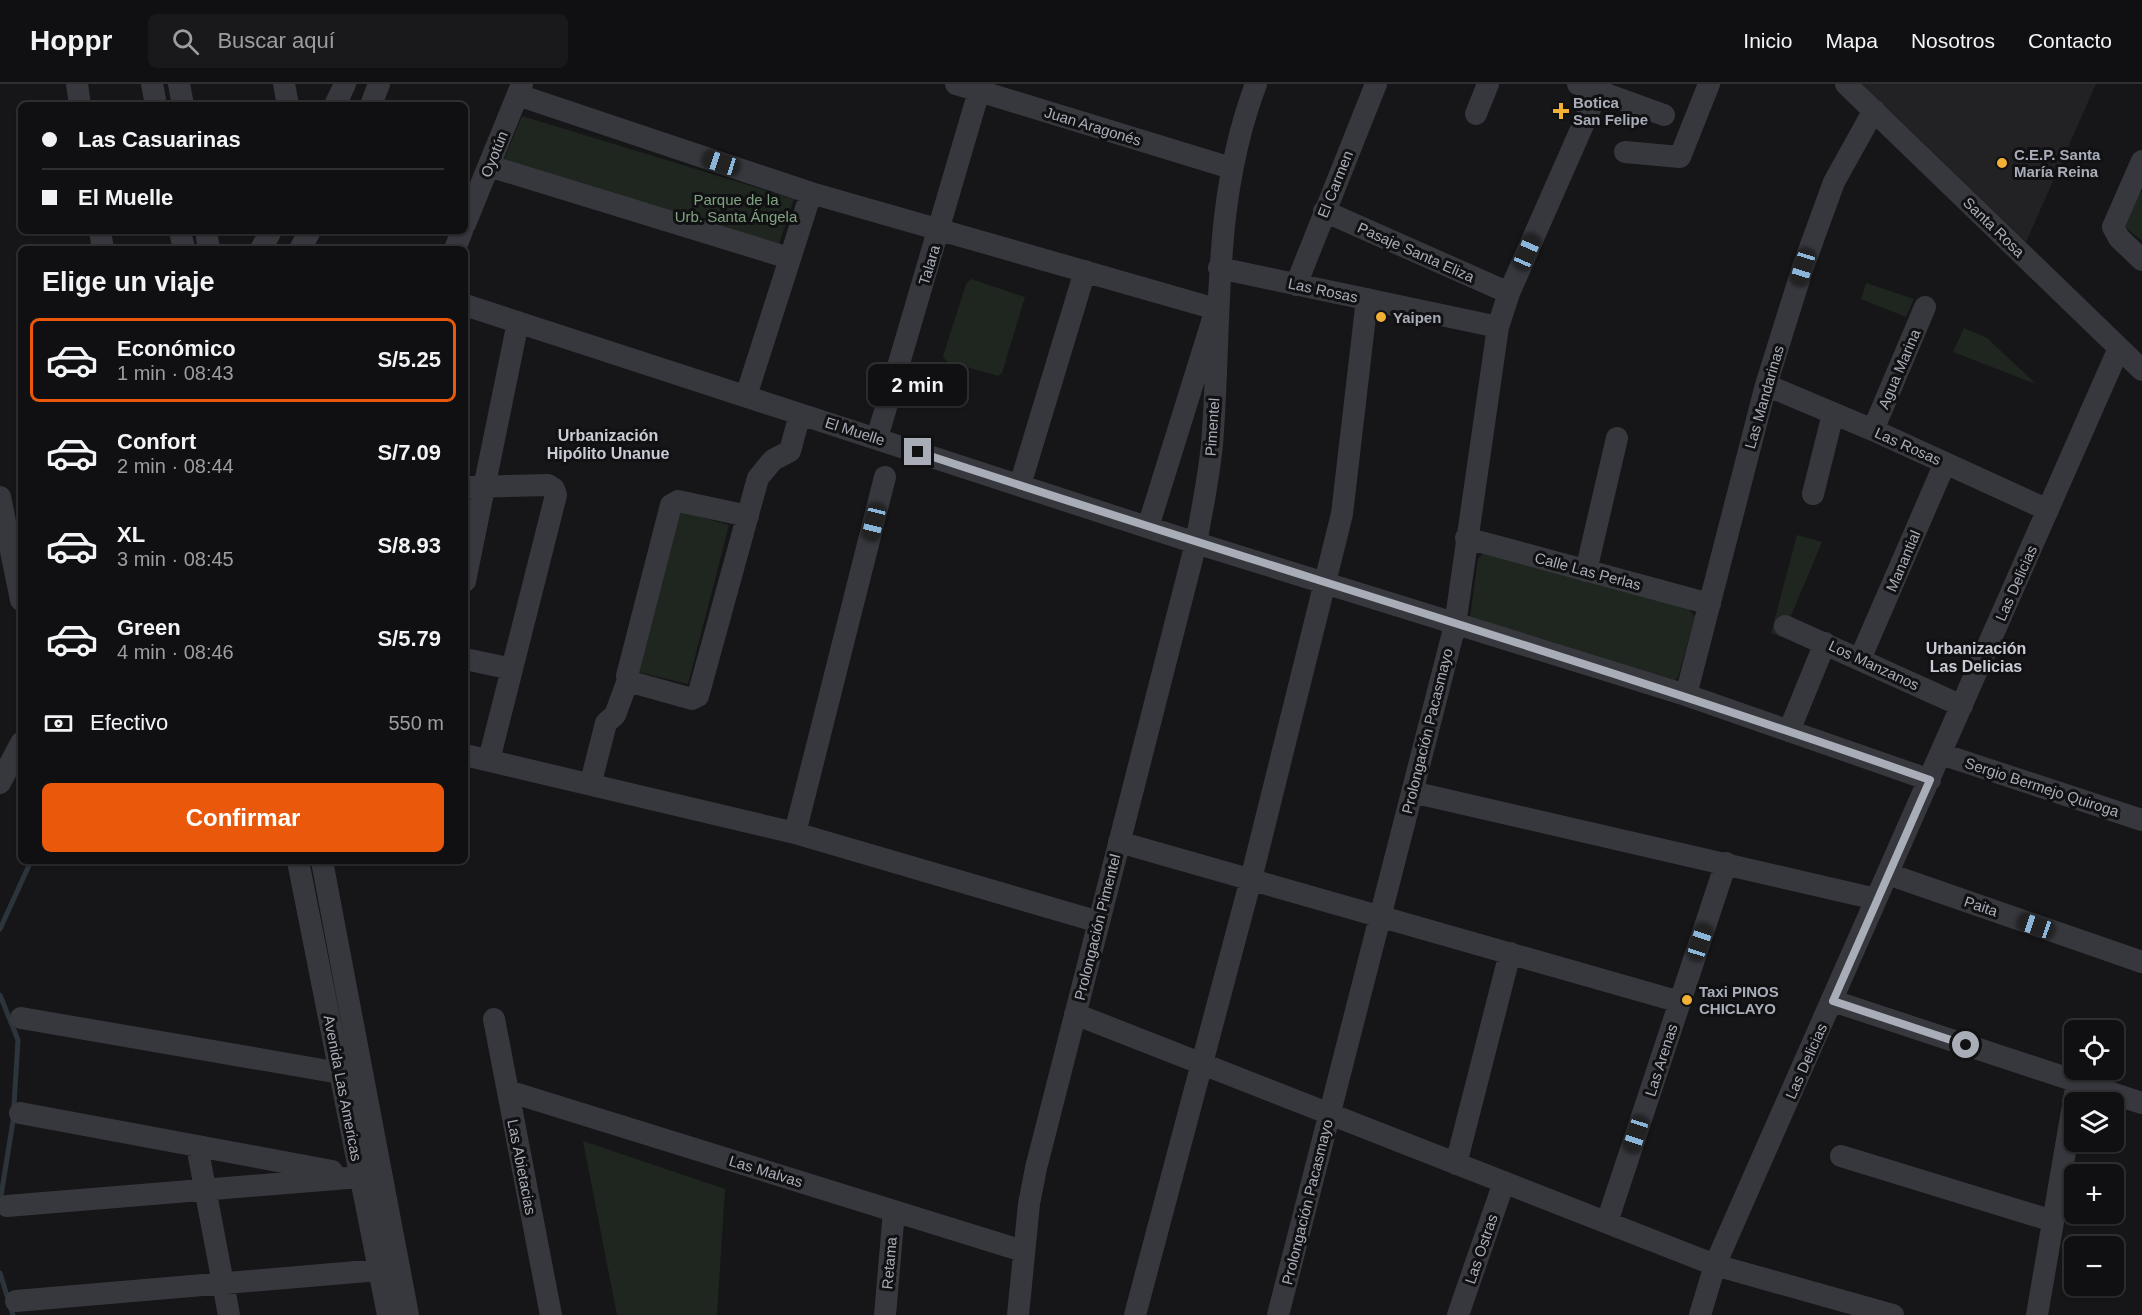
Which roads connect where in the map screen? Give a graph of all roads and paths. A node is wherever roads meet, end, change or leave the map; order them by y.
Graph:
1 (77, 84) edge
2 (152, 84) edge
3 (179, 84) edge
4 (284, 84) edge
5 (345, 84) edge
6 (379, 84) edge
7 (956, 84) edge
8 (1256, 84) edge
9 (1376, 84) edge
10 (1488, 84) edge
11 (1709, 84) edge
12 (1846, 84) edge
13 (1592, 86) edge
14 (520, 90) edge
15 (989, 90) edge
16 (80, 102) edge
17 (155, 102) edge
18 (182, 102) edge
19 (287, 102) edge
20 (336, 102) edge
21 (371, 102) edge
22 (1874, 110) junction
23 (1476, 114) dead end
24 (1664, 115) dead end
25 (1625, 152) dead end
26 (2142, 161) edge
27 (489, 166) junction
28 (1231, 168) junction
29 (811, 193) junction
30 (1324, 211) junction
31 (468, 217) edge
32 (940, 229) junction
33 (789, 258) junction
34 (2142, 260) edge
35 (1219, 268) junction
36 (1085, 272) junction
37 (1296, 285) junction
38 (1509, 293) junction
39 (1367, 299) junction
40 (468, 306) edge
41 (1925, 307) dead end
42 (1216, 309) junction
43 (518, 322) junction
44 (1498, 327) junction
45 (2120, 348) junction
46 (2142, 370) edge
47 (1766, 385) junction
48 (746, 396) junction
49 (800, 414) junction
50 (1833, 414) junction
51 (1873, 430) junction
52 (877, 438) junction
53 (1617, 438) dead end
54 (1945, 463) junction
55 (885, 477) dead end
56 (1020, 485) junction
57 (475, 488) edge
58 (18, 493) edge
59 (1813, 494) dead end
60 (0, 497) edge
61 (2048, 510) junction
62 (748, 516) junction
63 (1148, 527) junction
64 (1466, 538) junction
65 (1196, 543) junction
66 (468, 553) edge
67 (1586, 571) junction
68 (1325, 583) junction
69 (18, 585) edge
70 (1710, 604) junction
71 (1455, 625) junction
72 (1785, 626) dead end
73 (1825, 643) junction
74 (1860, 659) junction
75 (468, 660) edge
76 (512, 669) junction
77 (628, 680) junction
78 (1686, 695) junction
79 (1962, 706) junction
80 (1789, 731) junction
81 (18, 749) edge
82 (1941, 754) junction
83 (468, 755) edge
84 (489, 760) junction
85 (594, 774) dead end
86 (1930, 780) junction
87 (0, 783) edge
88 (1412, 792) junction
89 (2142, 820) edge
90 (795, 833) junction
91 (1119, 842) junction
92 (1725, 863) junction
93 (299, 864) edge
94 (322, 864) edge
95 (1888, 874) junction
96 (1251, 879) junction
97 (1876, 899) junction
98 (1380, 916) junction
99 (1099, 922) junction
100 (1510, 953) junction
101 (2142, 962) edge
102 (1833, 1001) junction
103 (1680, 1002) junction
104 (1075, 1014) junction
105 (21, 1018) dead end
106 (494, 1019) dead end
107 (1201, 1064) junction
108 (351, 1073) junction
109 (2078, 1082) junction
110 (508, 1091) junction
111 (2142, 1103) edge
112 (20, 1113) dead end
113 (1329, 1115) junction
114 (197, 1146) junction
115 (1841, 1156) dead end
116 (1456, 1164) junction
117 (360, 1177) junction
118 (1504, 1182) junction
119 (206, 1191) junction
120 (7, 1206) dead end
121 (894, 1211) junction
122 (2053, 1221) junction
123 (1608, 1222) junction
124 (1023, 1251) junction
125 (1715, 1265) junction
126 (379, 1269) junction
127 (223, 1283) junction
128 (28, 1305) edge
129 (229, 1315) edge
130 (388, 1315) edge
131 (408, 1315) edge
132 (551, 1315) edge
133 (885, 1315) edge
134 (1018, 1315) edge
135 (1135, 1315) edge
136 (1278, 1315) edge
137 (1458, 1315) edge
138 (1700, 1315) edge
139 (1893, 1315) edge
140 (2037, 1315) edge

1 - 16 street
2 - 17 street
3 - 18 street
4 - 19 street
5 - 20 street
6 - 21 street
7 - 15 street, Juan Aragonés
8 - 28 street, Pimentel
9 - 30 street, El Carmen
10 - 23 street
11 - 25 street
12 - 22 street, Santa Rosa
13 - 24 street
13 - 38 street, Prolongación Pacasmayo
14 - 27 street, Oyotún
14 - 29 street
15 - 28 street, Juan Aragonés
15 - 32 street, Talara
22 - 45 street, Santa Rosa
22 - 47 street, Las Mandarinas
26 - 34 street
27 - 31 street, Oyotún
27 - 33 street
28 - 35 street, Pimentel
29 - 32 street
29 - 33 street
30 - 37 street, El Carmen
30 - 38 street, Pasaje Santa Eliza
32 - 36 street
32 - 52 street, Talara
33 - 48 street
35 - 37 street, Las Rosas
35 - 42 street, Pimentel
36 - 42 street
36 - 56 street
37 - 39 street, Las Rosas
38 - 44 street, Prolongación Pacasmayo
39 - 44 street, Las Rosas
39 - 68 street
40 - 43 street, El Muelle
41 - 51 street, Agua Marina
42 - 63 street, Pimentel
42 - 65 street, Pimentel
43 - 48 street, El Muelle
43 - 57 street
44 - 64 street, Prolongación Pacasmayo
45 - 46 street, Santa Rosa
45 - 61 street, Las Delicias
47 - 50 street, Las Rosas
47 - 70 street, Las Mandarinas
48 - 49 street, El Muelle
49 - 52 street, El Muelle
49 - 62 street
50 - 51 street, Las Rosas
50 - 59 street
51 - 54 street, Las Rosas
52 - 56 street, El Muelle
53 - 67 street
54 - 61 street, Las Rosas
54 - 74 street, Manantial
55 - 90 street
56 - 63 street, El Muelle
57 - 66 street
57 - 76 street
58 - 60 street
60 - 69 street
61 - 79 street, Las Delicias
62 - 77 street
62 - 77 street
63 - 65 street, El Muelle
64 - 67 street, Calle Las Perlas
64 - 71 street, Prolongación Pacasmayo
65 - 68 street, El Muelle
65 - 91 street, Prolongación Pimentel
67 - 70 street, Calle Las Perlas
68 - 71 street, El Muelle
68 - 96 street
70 - 78 street, Las Mandarinas
71 - 78 street, El Muelle
71 - 88 street, Prolongación Pacasmayo
72 - 73 street, Los Manzanos
73 - 74 street, Los Manzanos
73 - 80 street
74 - 79 street, Los Manzanos
75 - 76 street
76 - 84 street
77 - 85 street
78 - 80 street, El Muelle
79 - 82 street, Las Delicias
80 - 86 street, El Muelle
81 - 87 street
82 - 86 street, Las Delicias
82 - 89 street, Sergio Bermejo Quiroga
83 - 84 street
84 - 90 street
86 - 95 street, Las Delicias
88 - 92 street
88 - 98 street, Prolongación Pacasmayo
90 - 99 street
91 - 96 street
91 - 99 street, Prolongación Pimentel
92 - 97 street
92 - 103 street, Las Arenas
93 - 108 street, Avenida Las Americas
94 - 108 street, Avenida Las Americas
95 - 97 street, Las Delicias
95 - 101 street, Paita
96 - 98 street
96 - 107 street
97 - 102 street, Las Delicias
98 - 100 street
98 - 113 street, Prolongación Pacasmayo
99 - 104 street, Prolongación Pimentel
100 - 103 street
100 - 116 street
102 - 109 street
102 - 125 street, Las Delicias
103 - 123 street, Las Arenas
104 - 107 street
104 - 124 street, Prolongación Pimentel
105 - 108 street
106 - 110 street, Las Abietacias
107 - 113 street
107 - 135 street
108 - 117 street, Avenida Las Americas
108 - 131 street, Avenida Las Americas
109 - 111 street
109 - 122 street
110 - 121 street, Las Malvas
110 - 132 street, Las Abietacias
112 - 114 street
113 - 116 street
113 - 136 street, Prolongación Pacasmayo
114 - 117 street
114 - 119 street
115 - 122 street
116 - 118 street
117 - 119 street
117 - 126 street, Avenida Las Americas
118 - 123 street
118 - 137 street, Las Ostras
119 - 120 street
119 - 127 street
121 - 124 street, Las Malvas
121 - 133 street, Retama
122 - 140 street
123 - 125 street
124 - 134 street, Prolongación Pimentel
125 - 138 street, Las Delicias
125 - 139 street
126 - 127 street
126 - 130 street, Avenida Las Americas
127 - 128 street
127 - 129 street

